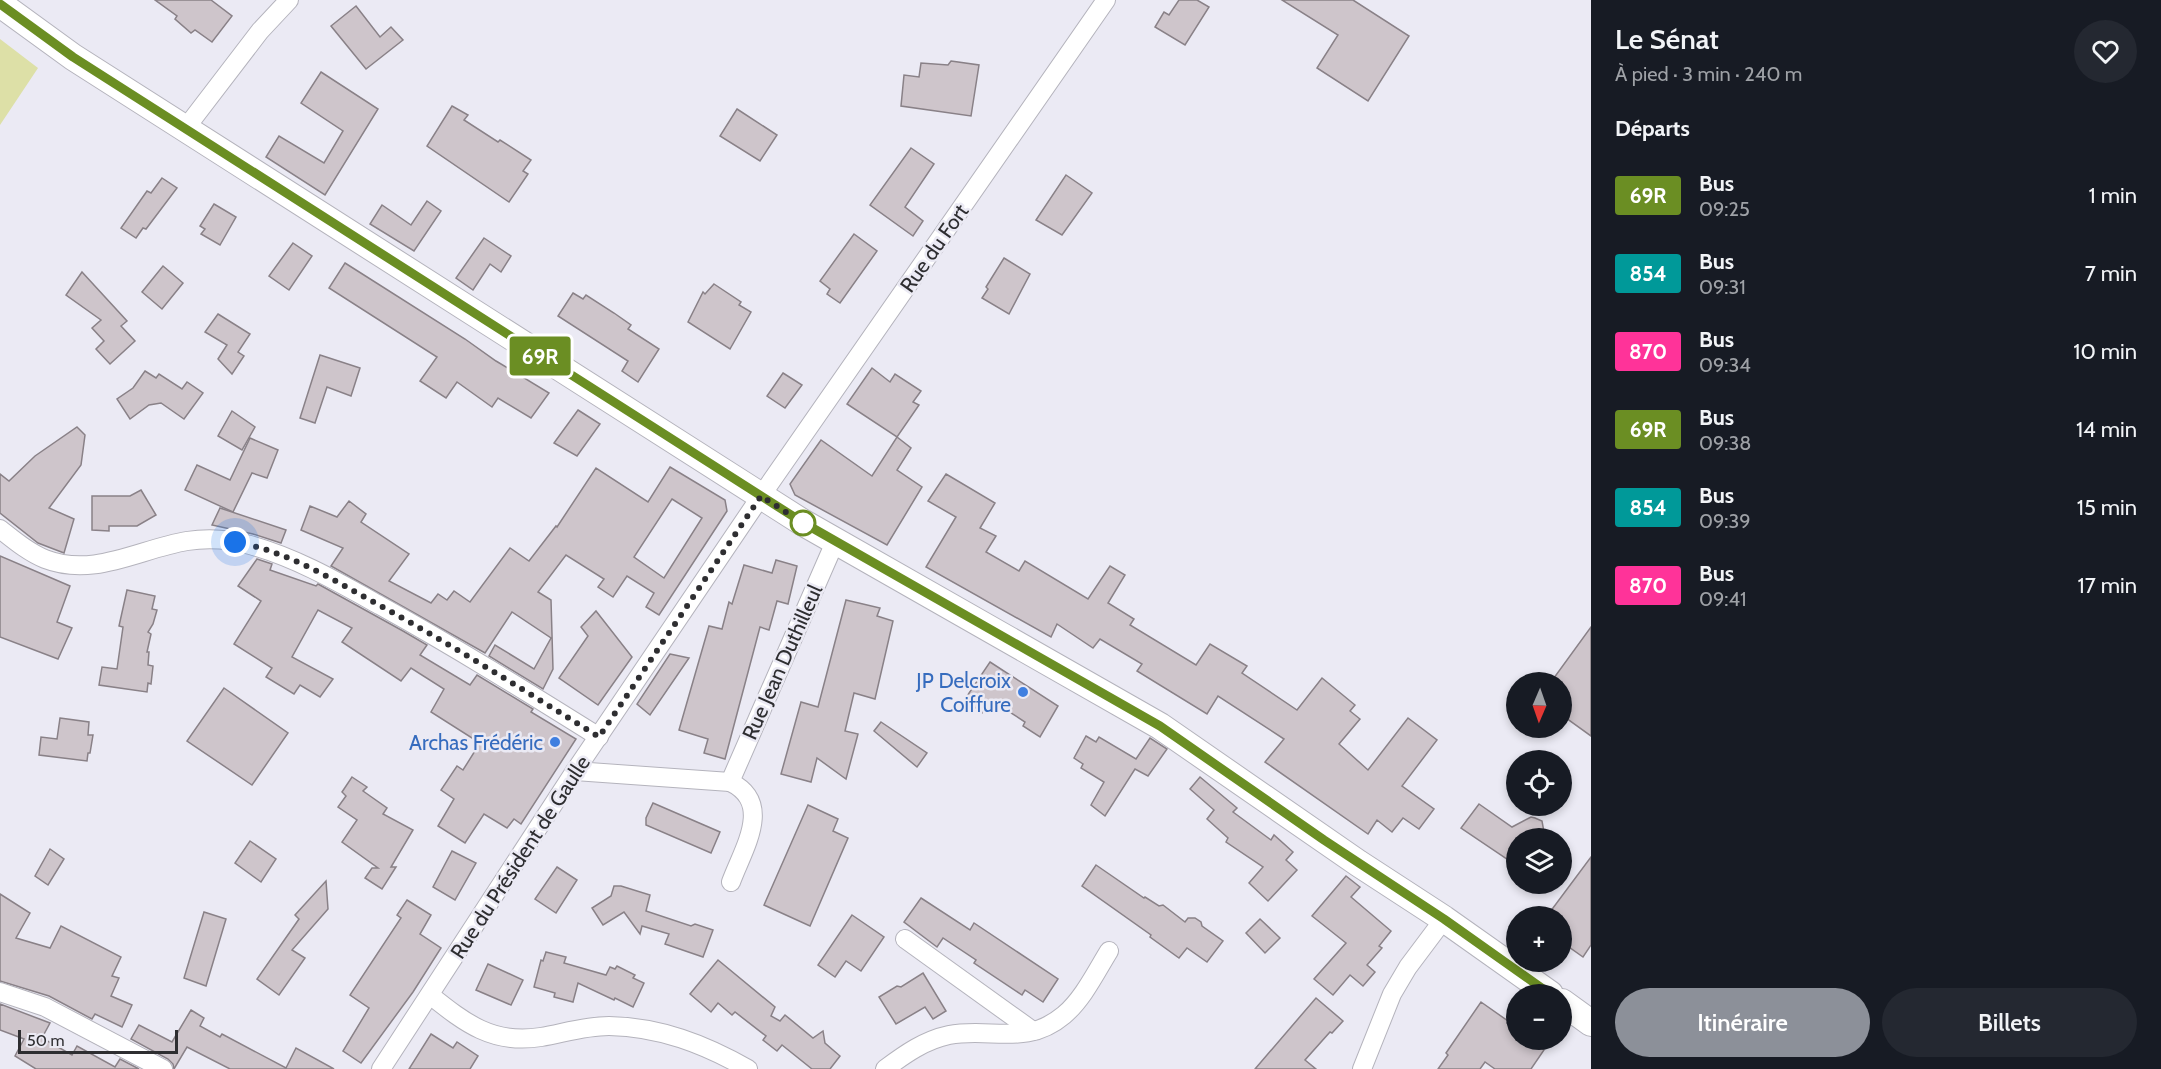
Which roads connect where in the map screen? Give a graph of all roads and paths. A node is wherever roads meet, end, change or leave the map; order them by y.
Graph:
1 (289, 0) edge
2 (1106, 0) edge
3 (0, 4) edge
4 (185, 129) junction
5 (761, 496) junction
6 (0, 529) edge
7 (835, 542) junction
8 (599, 737) junction
9 (575, 771) junction
10 (730, 782) junction
11 (731, 882) dead end
12 (1444, 919) junction
13 (905, 939) dead end
14 (1109, 951) dead end
15 (1536, 984) edge
16 (0, 992) edge
17 (430, 995) junction
18 (1572, 1009) edge
19 (1591, 1023) edge
20 (1033, 1031) junction
21 (163, 1069) edge
22 (381, 1069) edge
23 (748, 1069) edge
24 (885, 1069) edge
25 (1362, 1069) edge

1 - 4 street
2 - 5 street, Rue du Fort
3 - 4 main road
4 - 5 main road
5 - 7 main road
5 - 8 street, Rue du Président de Gaulle
6 - 8 street
7 - 10 street, Rue Jean Duthilleul
7 - 12 main road
8 - 9 street, Rue du Président de Gaulle
9 - 10 street
9 - 17 street, Rue du Président de Gaulle
10 - 11 street
12 - 15 main road
12 - 25 street
13 - 20 street
14 - 20 street
16 - 21 street
17 - 22 street, Rue du Président de Gaulle
17 - 23 street
18 - 19 main road
20 - 24 street

